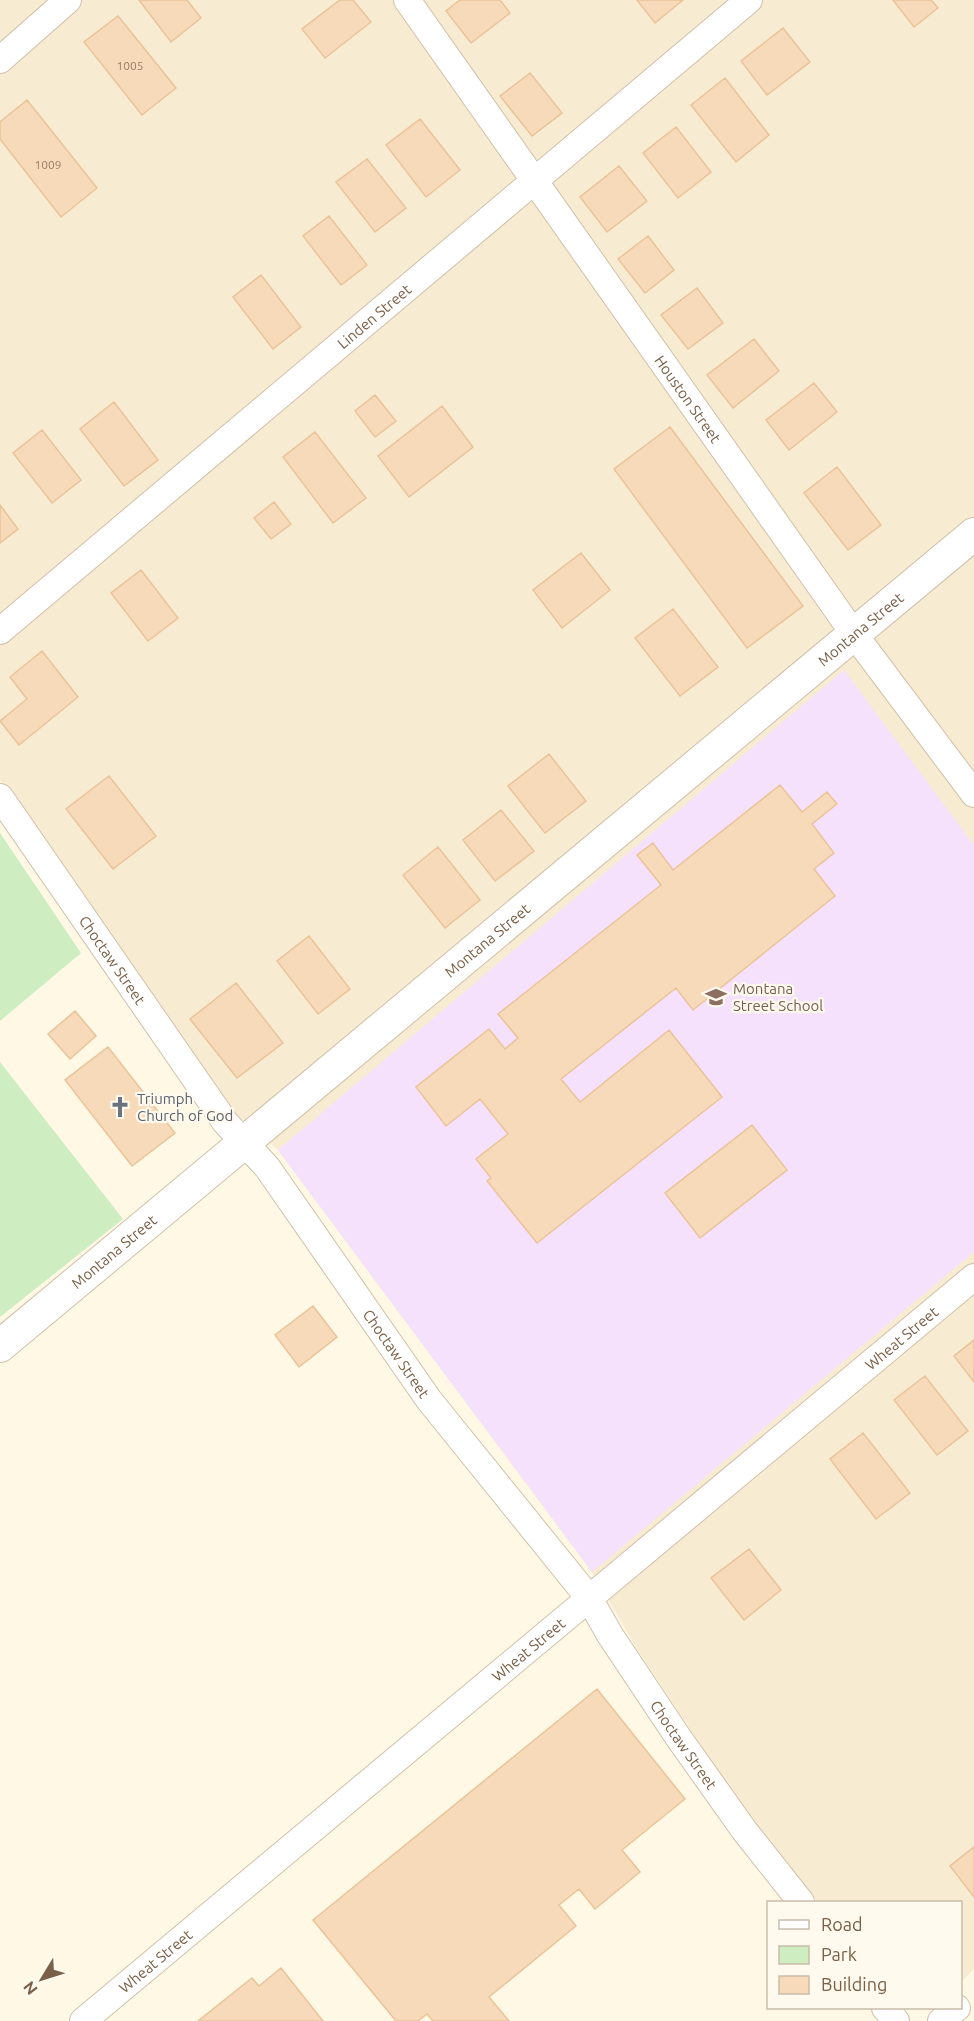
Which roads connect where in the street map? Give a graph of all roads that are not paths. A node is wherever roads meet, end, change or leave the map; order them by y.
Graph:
1 (68, 0) edge
2 (407, 0) edge
3 (749, 0) edge
4 (0, 60) edge
5 (534, 180) junction
6 (974, 534) edge
7 (0, 631) edge
8 (854, 634) junction
9 (974, 794) edge
10 (0, 797) edge
11 (245, 1143) junction
12 (974, 1277) edge
13 (0, 1346) edge
14 (589, 1598) junction
15 (800, 1901) edge
16 (974, 1993) edge
17 (962, 2003) edge
18 (887, 2009) edge
19 (956, 2009) edge
20 (83, 2021) edge
21 (896, 2021) edge
22 (942, 2021) edge

1 - 4 street
2 - 5 street, Houston Street
3 - 5 street, Linden Street
5 - 7 street, Linden Street
5 - 8 street, Houston Street
6 - 8 street, Montana Street
8 - 9 street, Houston Street
8 - 11 street, Montana Street
10 - 11 street, Choctaw Street
11 - 13 street, Montana Street
11 - 14 street, Choctaw Street
12 - 14 street, Wheat Street
14 - 15 street, Choctaw Street
14 - 20 street, Wheat Street
16 - 17 street
18 - 21 street
19 - 22 street

